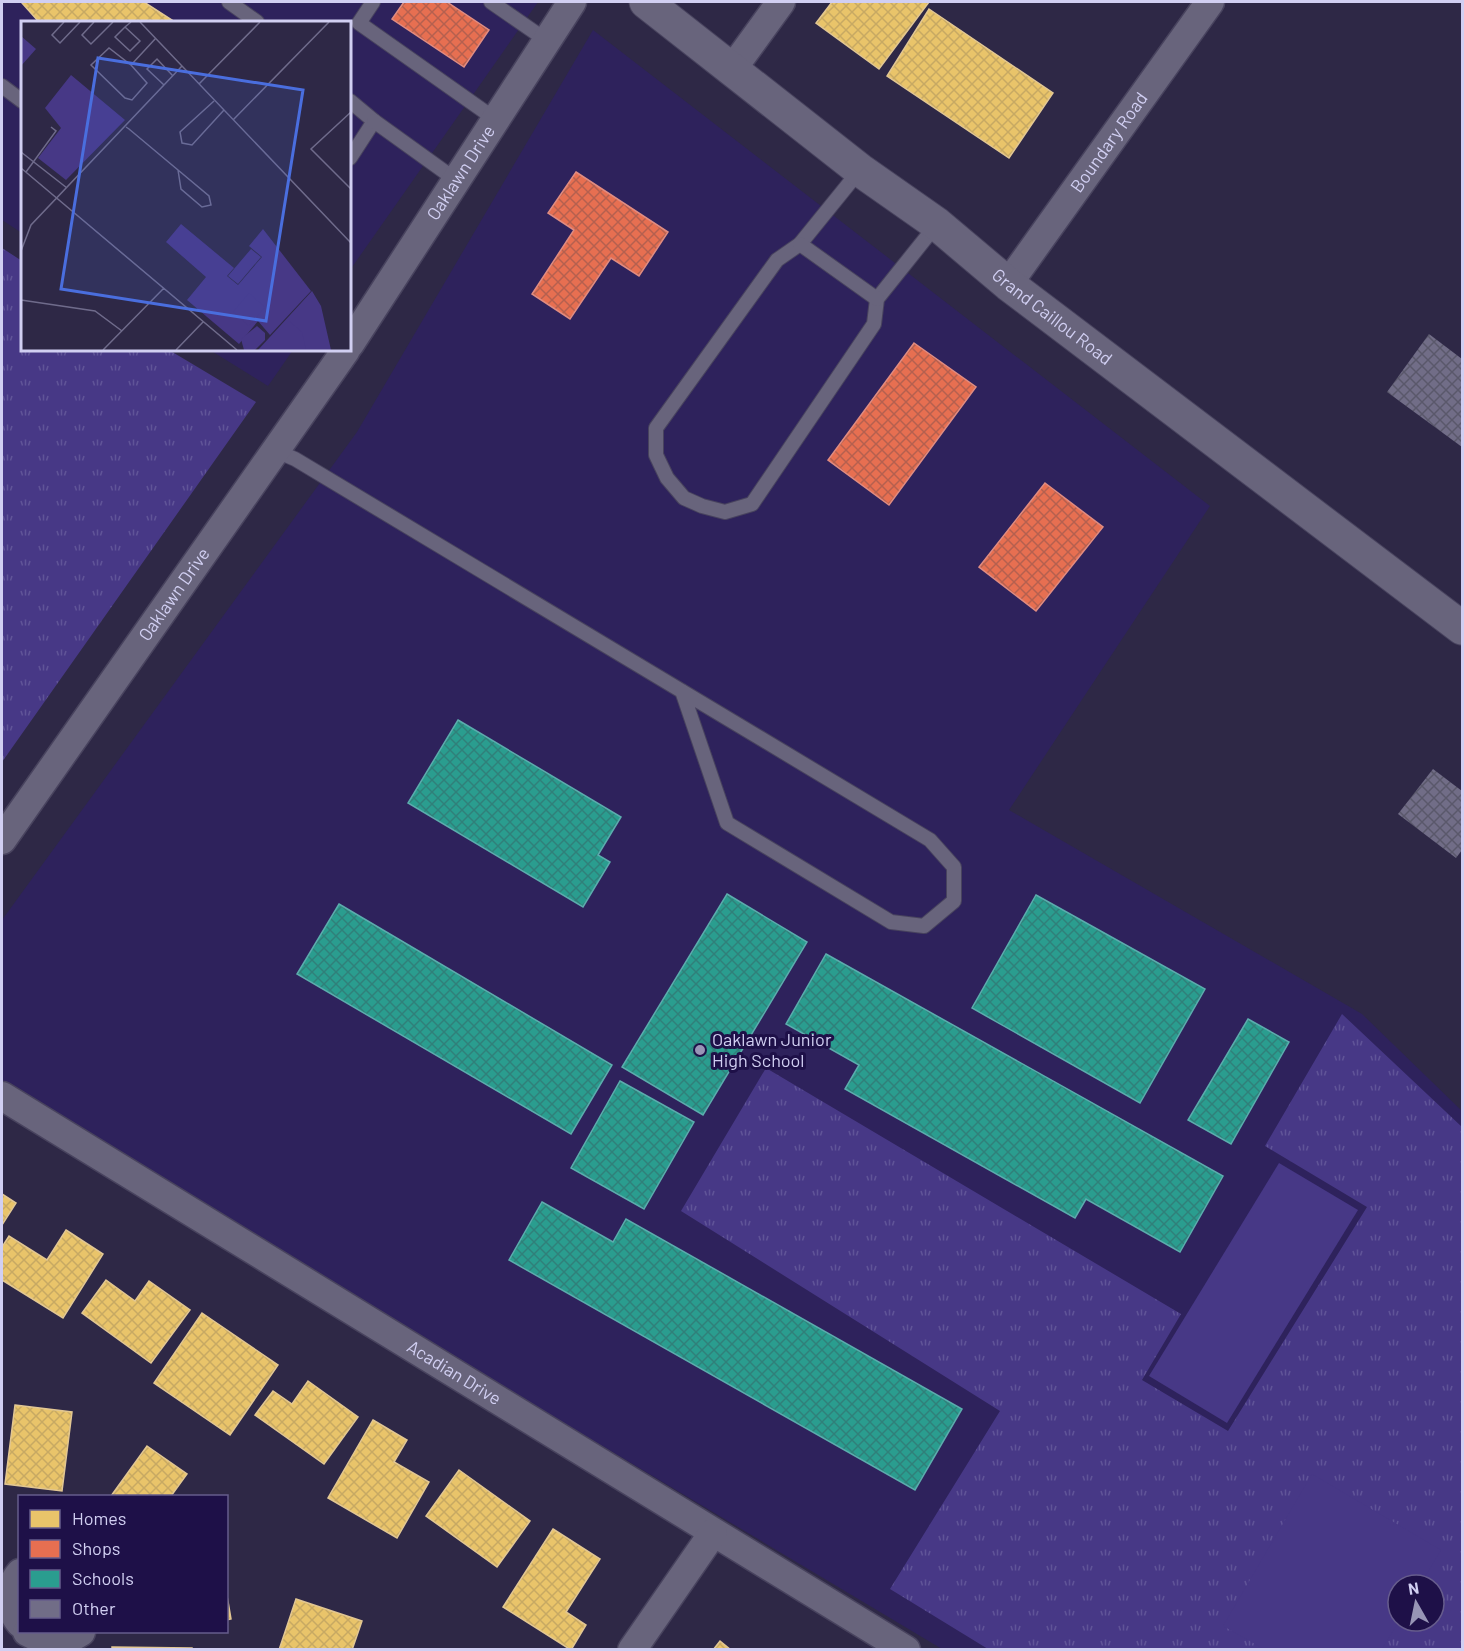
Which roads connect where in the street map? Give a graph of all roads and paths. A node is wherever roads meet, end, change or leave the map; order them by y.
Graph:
1 (229, 2) edge
2 (373, 2) edge
3 (491, 2) edge
4 (572, 2) edge
5 (646, 2) edge
6 (781, 2) edge
7 (1210, 2) edge
8 (245, 6) edge
9 (256, 21) edge
10 (546, 40) junction
11 (733, 68) junction
12 (2, 86) edge
13 (21, 100) edge
14 (351, 102) edge
15 (495, 119) junction
16 (374, 121) junction
17 (351, 156) edge
18 (860, 170) junction
19 (456, 180) junction
20 (937, 224) junction
21 (800, 244) junction
22 (1008, 284) junction
23 (877, 299) junction
24 (351, 342) edge
25 (345, 351) edge
26 (276, 451) junction
27 (1462, 628) edge
28 (682, 691) junction
29 (2, 840) edge
30 (2, 1096) edge
31 (713, 1533) junction
32 (18, 1577) edge
33 (18, 1619) edge
34 (79, 1633) edge
35 (45, 1641) edge
36 (632, 1650) edge
37 (906, 1650) edge

1 - 8 lane
2 - 15 lane
3 - 10 lane
4 - 10 street, Oaklawn Drive
5 - 11 main road, Grand Caillou Road
6 - 11 street
7 - 22 street, Boundary Road
8 - 9 lane
10 - 15 street, Oaklawn Drive
11 - 18 main road, Grand Caillou Road
12 - 13 lane
14 - 16 lane
15 - 19 street, Oaklawn Drive
16 - 17 lane
16 - 19 lane
18 - 20 main road, Grand Caillou Road
18 - 21 lane
19 - 24 street, Oaklawn Drive
20 - 22 main road, Grand Caillou Road
20 - 23 lane
21 - 23 lane
21 - 23 lane
22 - 27 main road, Grand Caillou Road
25 - 26 street, Oaklawn Drive
26 - 28 lane
26 - 29 street, Oaklawn Drive
28 - 28 lane
30 - 31 street, Acadian Drive
31 - 36 street
31 - 37 street, Acadian Drive
32 - 33 street
34 - 35 street

